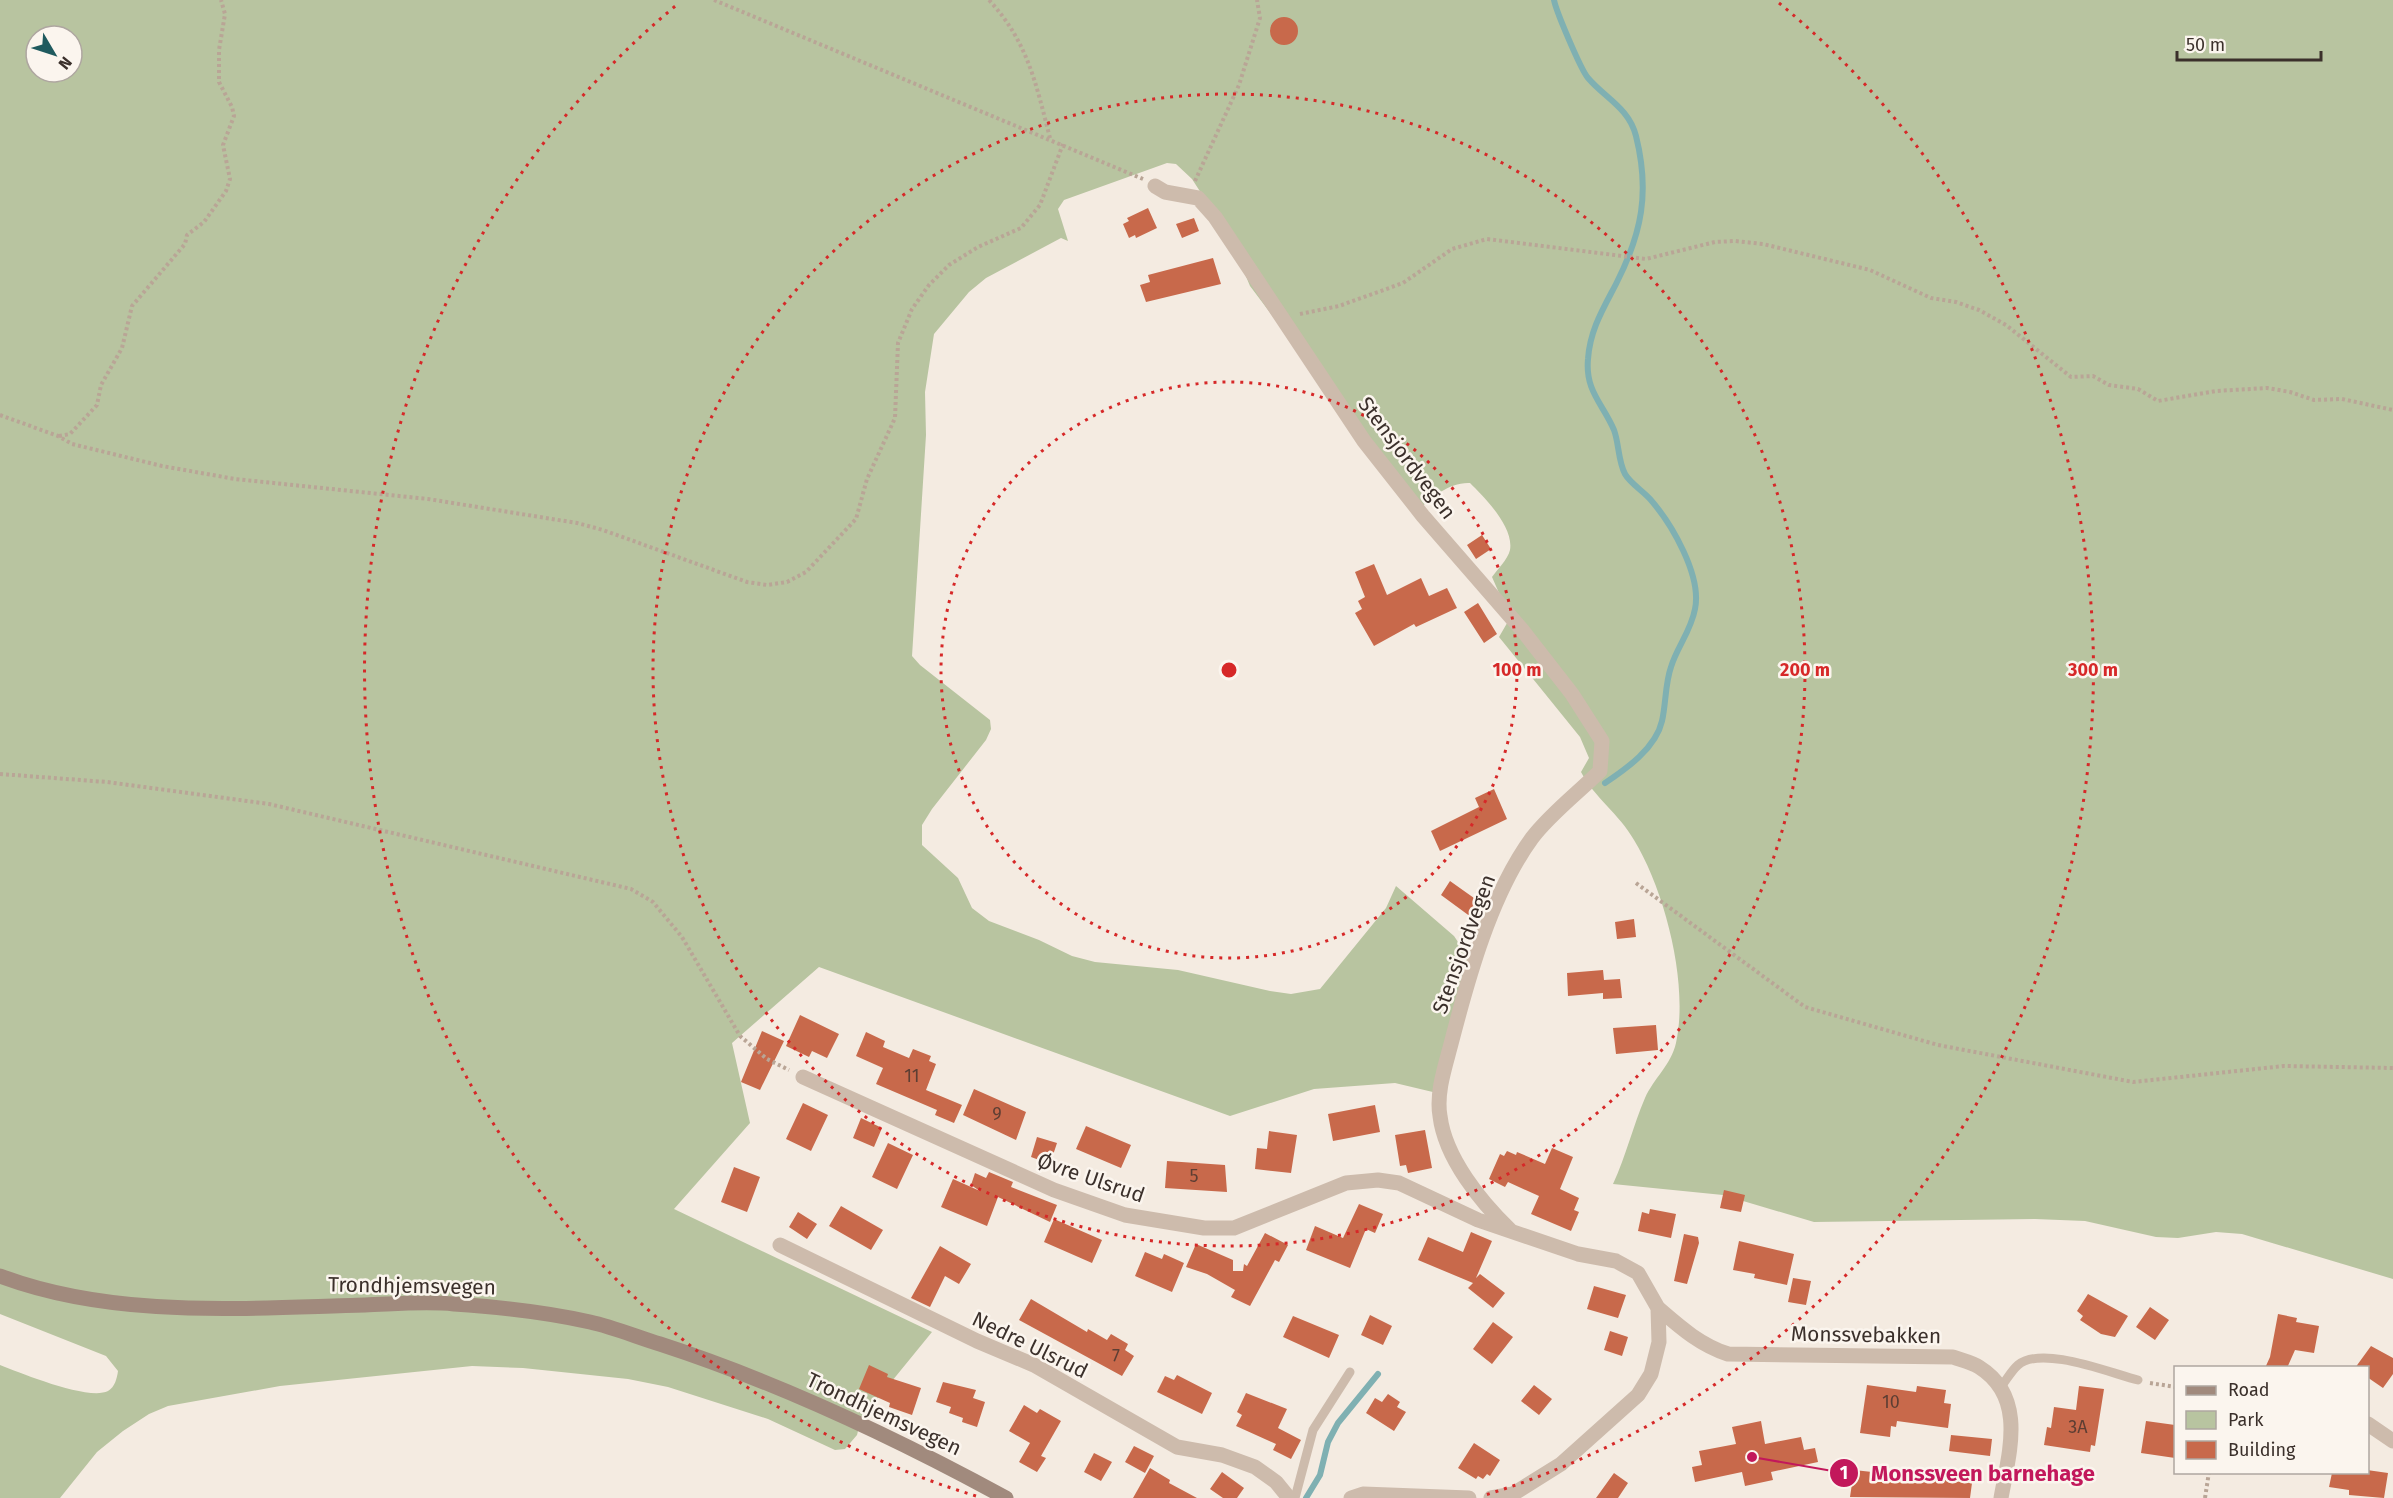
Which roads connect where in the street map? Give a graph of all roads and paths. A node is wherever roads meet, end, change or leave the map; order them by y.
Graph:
1 (221, 0) edge
2 (714, 0) edge
3 (989, 0) edge
4 (1257, 0) edge
5 (1050, 138) junction
6 (1063, 144) junction
7 (1155, 186) joint
8 (1187, 195) junction
9 (1280, 314) junction
10 (2393, 410) edge
11 (0, 415) edge
12 (58, 436) junction
13 (0, 774) edge
14 (1636, 883) dead end
15 (2393, 1068) edge
16 (803, 1077) joint
17 (1510, 1230) junction
18 (780, 1245) dead end
19 (0, 1276) edge
20 (1658, 1308) junction
21 (1350, 1372) dead end
22 (2138, 1380) joint
23 (2174, 1387) edge
24 (2000, 1388) junction
25 (2369, 1425) edge
26 (2393, 1441) edge
27 (2209, 1474) edge
28 (1006, 1498) edge
29 (1289, 1498) edge
30 (1295, 1498) edge
31 (1351, 1498) edge
32 (1469, 1498) edge
33 (1491, 1498) edge
34 (2001, 1498) edge
35 (2205, 1498) edge

1 - 12 path
2 - 5 path
3 - 5 path
4 - 8 path
5 - 6 path
6 - 7 path
6 - 12 path
7 - 8 street, Stensjordvegen
8 - 9 street, Stensjordvegen
9 - 10 path
9 - 17 street, Stensjordvegen
11 - 12 path
13 - 16 path
14 - 15 path
16 - 17 street, Øvre Ulsrud
17 - 20 street, Stensjordvegen
18 - 29 street, Nedre Ulsrud
19 - 28 main road, Trondhjemsvegen
20 - 24 street, Monssvebakken
20 - 33 street, Stensjordvegen
21 - 30 lane
22 - 23 path
22 - 24 lane
24 - 34 street, Monssvebakken
25 - 26 street
27 - 35 path
31 - 32 street

